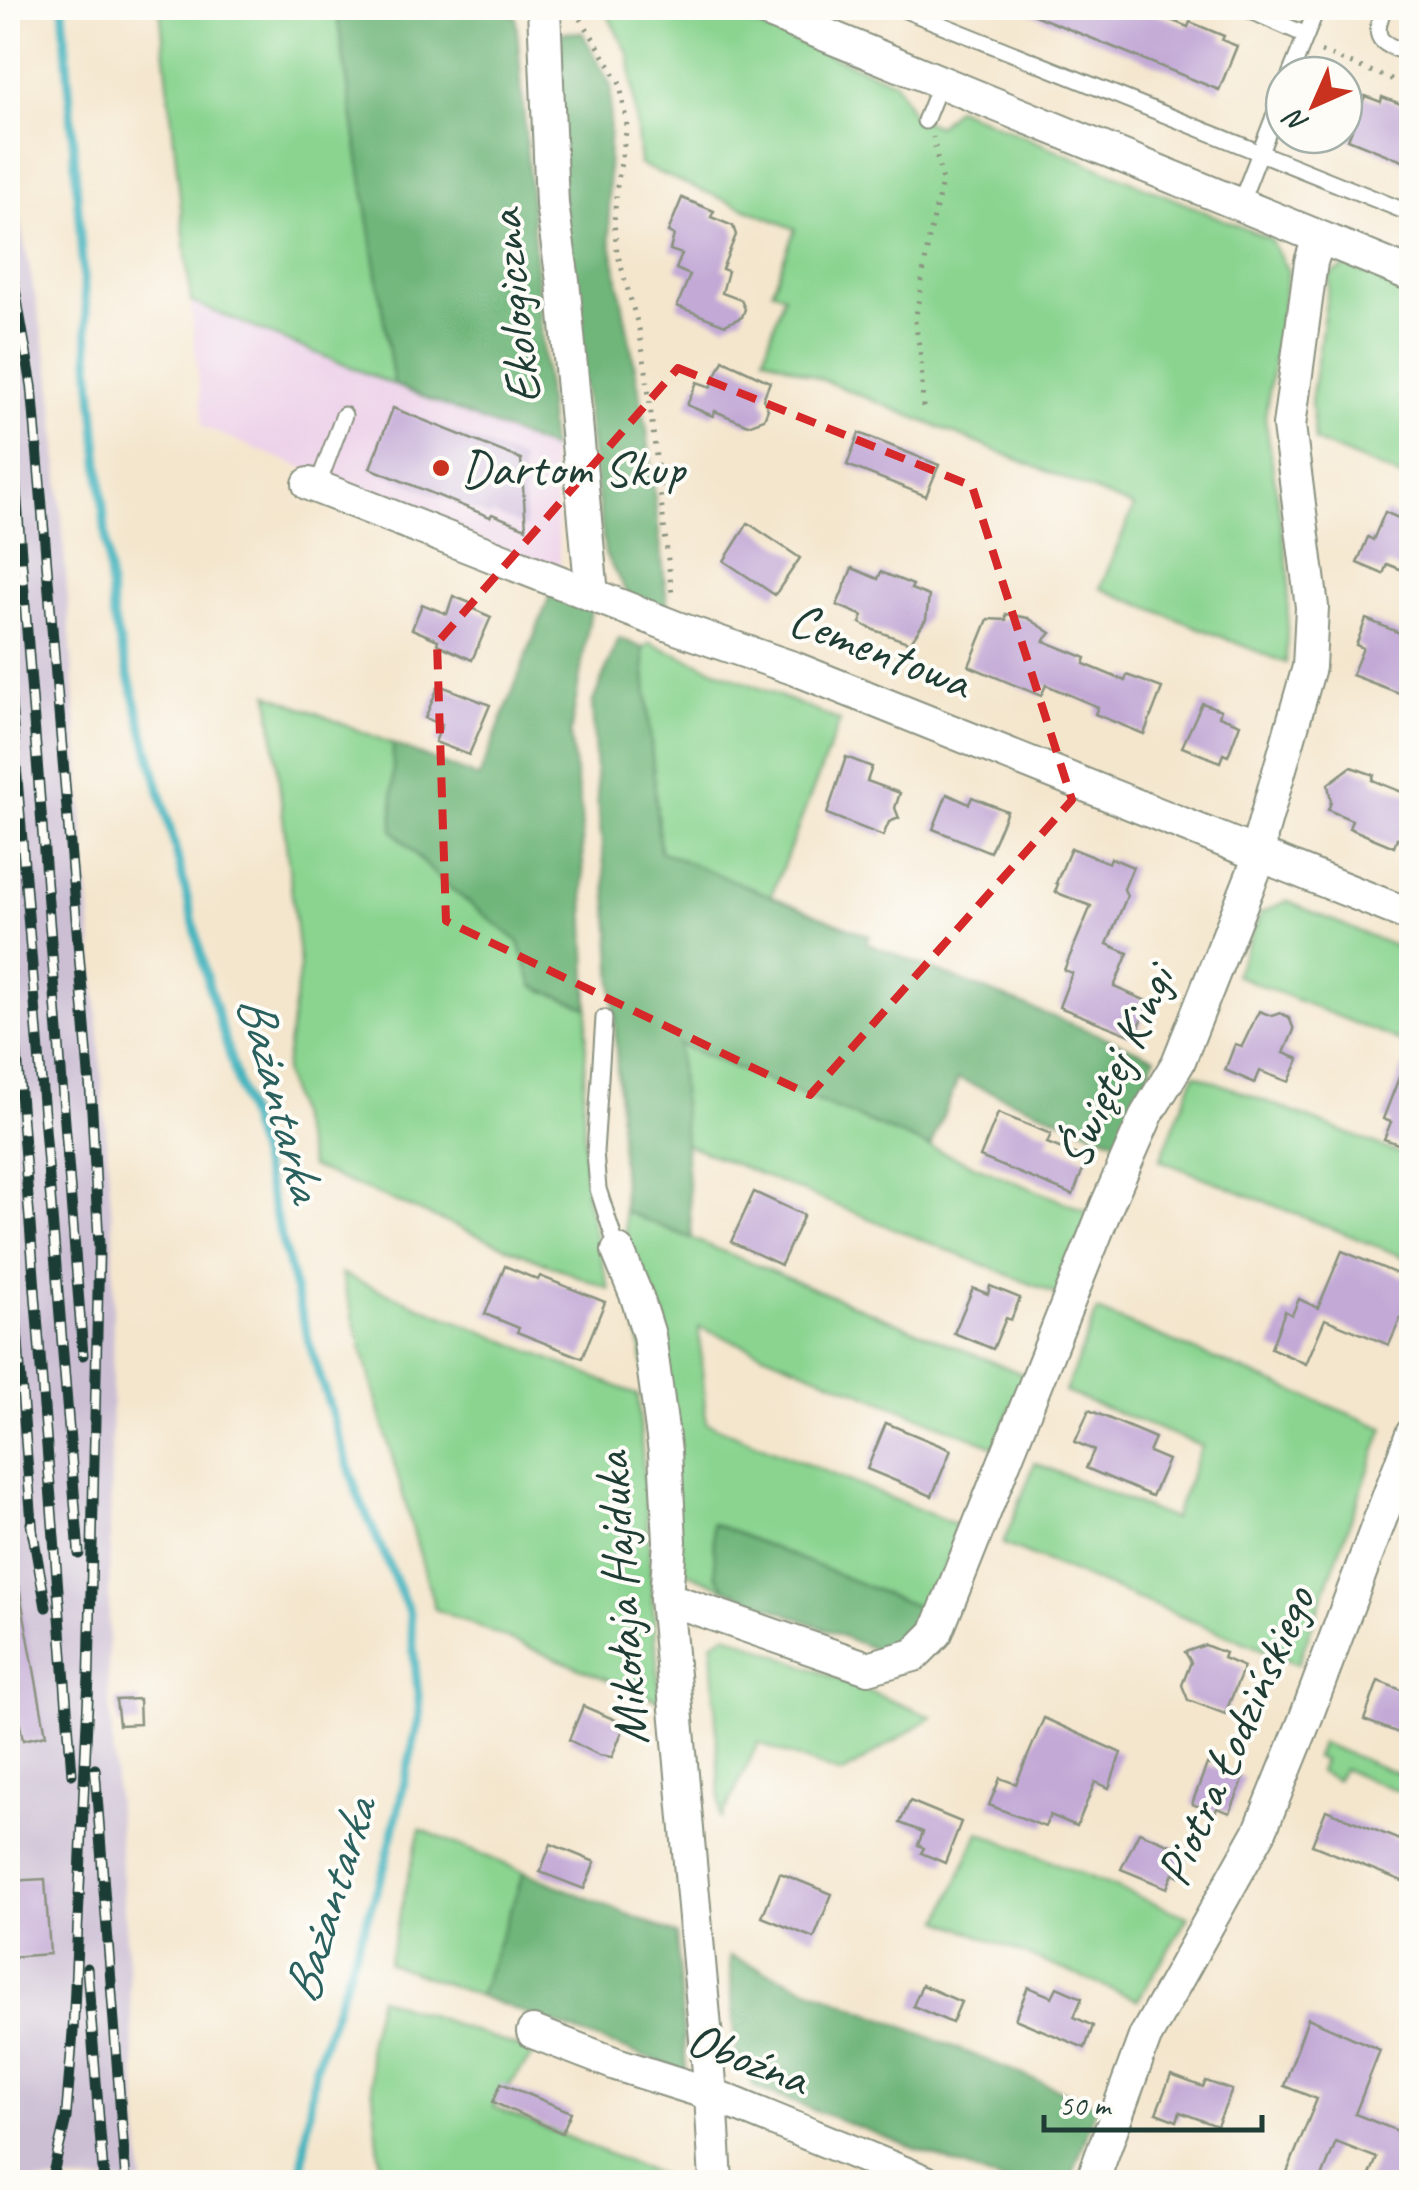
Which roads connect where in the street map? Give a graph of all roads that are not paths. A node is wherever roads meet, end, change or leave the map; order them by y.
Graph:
1 (544, 8) edge
2 (760, 8) edge
3 (900, 8) edge
4 (1244, 8) edge
5 (1317, 8) edge
6 (1384, 8) edge
7 (1304, 40) junction
8 (1298, 55) edge
9 (1412, 55) edge
10 (941, 82) junction
11 (925, 121) road end
12 (1264, 142) edge
13 (1260, 152) junction
14 (1240, 204) junction
15 (1412, 214) edge
16 (1319, 238) junction
17 (1412, 275) edge
18 (344, 414) dead end
19 (313, 485) joint
20 (592, 595) junction
21 (1260, 856) junction
22 (1412, 916) edge
23 (604, 1018) dead end
24 (618, 1252) joint
25 (1412, 1434) edge
26 (666, 1598) junction
27 (534, 2032) dead end
28 (711, 2094) junction
29 (716, 2182) edge
30 (926, 2182) edge
31 (1092, 2182) edge

1 - 20 street, Ekologiczna
2 - 10 street
3 - 13 lane
4 - 7 lane
5 - 7 lane
6 - 9 lane
7 - 8 lane
10 - 11 lane
10 - 14 street
12 - 13 lane
13 - 14 lane
13 - 15 lane
14 - 16 street
16 - 17 street
16 - 21 street, Świętej Kingi
18 - 19 lane
19 - 20 street, Cementowa
20 - 21 street, Cementowa
21 - 22 street, Cementowa
21 - 26 street, Świętej Kingi
23 - 24 lane, Mikołaja Hajduka
24 - 26 street, Mikołaja Hajduka
25 - 31 street, Piotra Łodzińskiego
26 - 28 street, Mikołaja Hajduka
27 - 28 street, Oboźna
28 - 29 street, Mikołaja Hajduka
28 - 30 street, Oboźna

